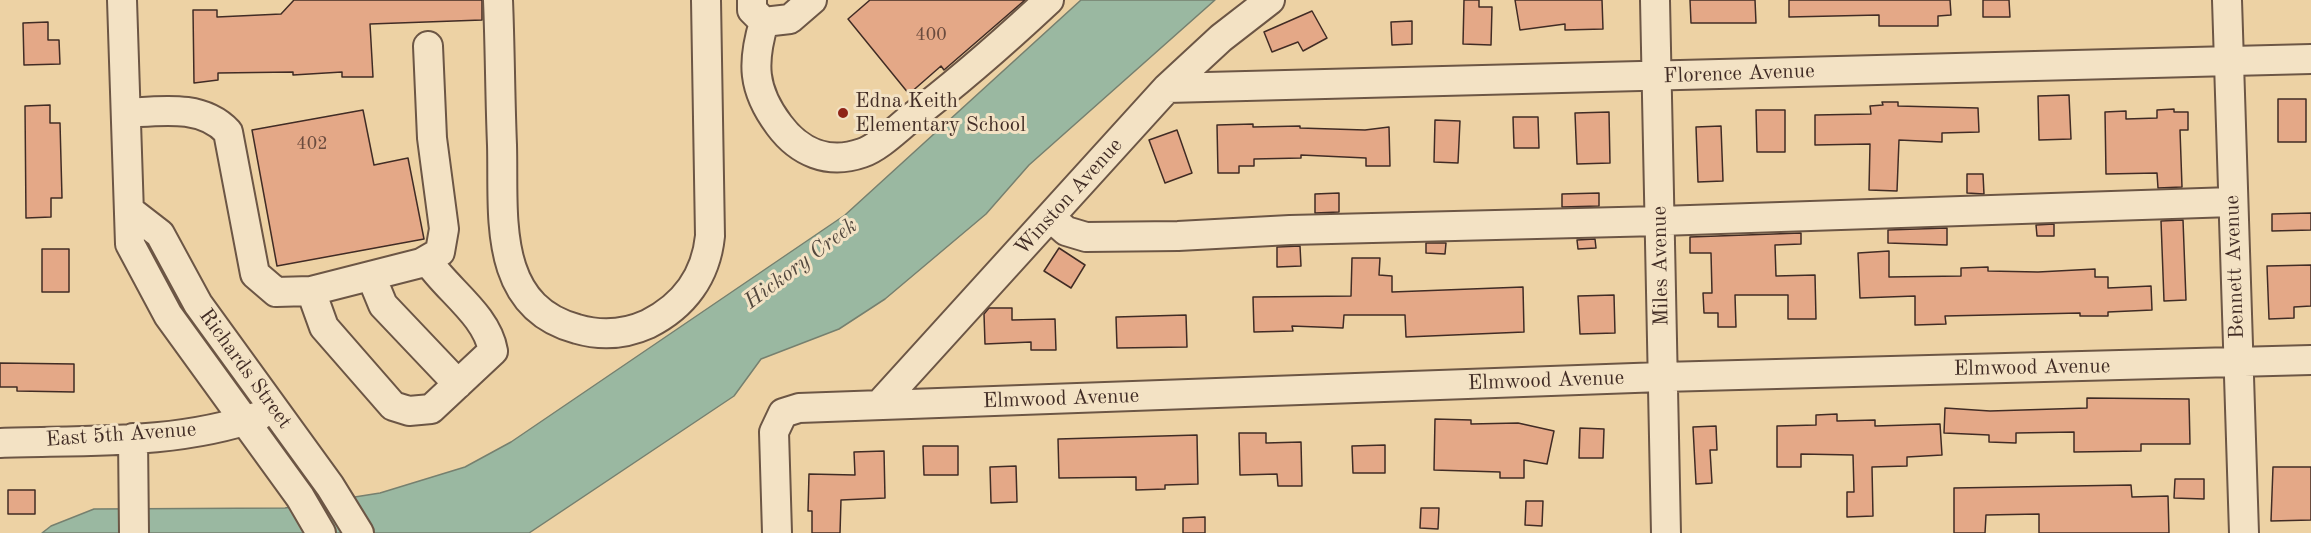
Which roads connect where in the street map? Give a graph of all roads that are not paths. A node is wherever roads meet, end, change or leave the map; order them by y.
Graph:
1 (122, 0) edge
2 (498, 0) edge
3 (706, 0) edge
4 (812, 0) edge
5 (1048, 0) edge
6 (1269, 0) edge
7 (1655, 0) edge
8 (2227, 0) edge
9 (758, 11) edge
10 (429, 46) dead end
11 (2311, 59) edge
12 (2228, 60) junction
13 (1658, 76) junction
14 (1167, 88) junction
15 (126, 113) junction
16 (2232, 202) junction
17 (129, 210) junction
18 (1050, 217) junction
19 (1660, 221) junction
20 (428, 260) junction
21 (371, 276) junction
22 (311, 291) junction
23 (2311, 360) edge
24 (2239, 363) junction
25 (1662, 377) junction
26 (458, 384) junction
27 (879, 405) junction
28 (275, 410) junction
29 (245, 421) junction
30 (134, 438) junction
31 (0, 443) edge
32 (133, 519) edge
33 (321, 533) edge
34 (359, 533) edge
35 (777, 533) edge
36 (1666, 533) edge
37 (2244, 533) edge

1 - 15 street, Richards Street
2 - 3 street
4 - 9 street
5 - 9 street
6 - 14 street, Winston Avenue
7 - 13 street, Miles Avenue
8 - 12 street, Bennett Avenue
10 - 20 street
11 - 12 street, Florence Avenue
12 - 13 street, Florence Avenue
12 - 16 street, Bennett Avenue
13 - 14 street, Florence Avenue
13 - 19 street, Miles Avenue
14 - 18 street, Winston Avenue
15 - 17 street, Richards Street
15 - 22 street
16 - 19 street
16 - 24 street, Bennett Avenue
17 - 28 street, Richards Street
17 - 29 street, Richards Street
18 - 19 street
18 - 27 street, Winston Avenue
19 - 25 street, Miles Avenue
20 - 21 street
20 - 26 street
21 - 22 street
21 - 26 street
22 - 26 street
23 - 24 street, Elmwood Avenue
24 - 25 street, Elmwood Avenue
24 - 37 street, Bennett Avenue
25 - 27 street, Elmwood Avenue
25 - 36 street, Miles Avenue
27 - 35 street, Elmwood Avenue
28 - 29 street, East 5th Avenue
28 - 34 street, Richards Street
29 - 30 street, East 5th Avenue
29 - 33 street, Richards Street
30 - 31 street, East 5th Avenue
30 - 32 street

